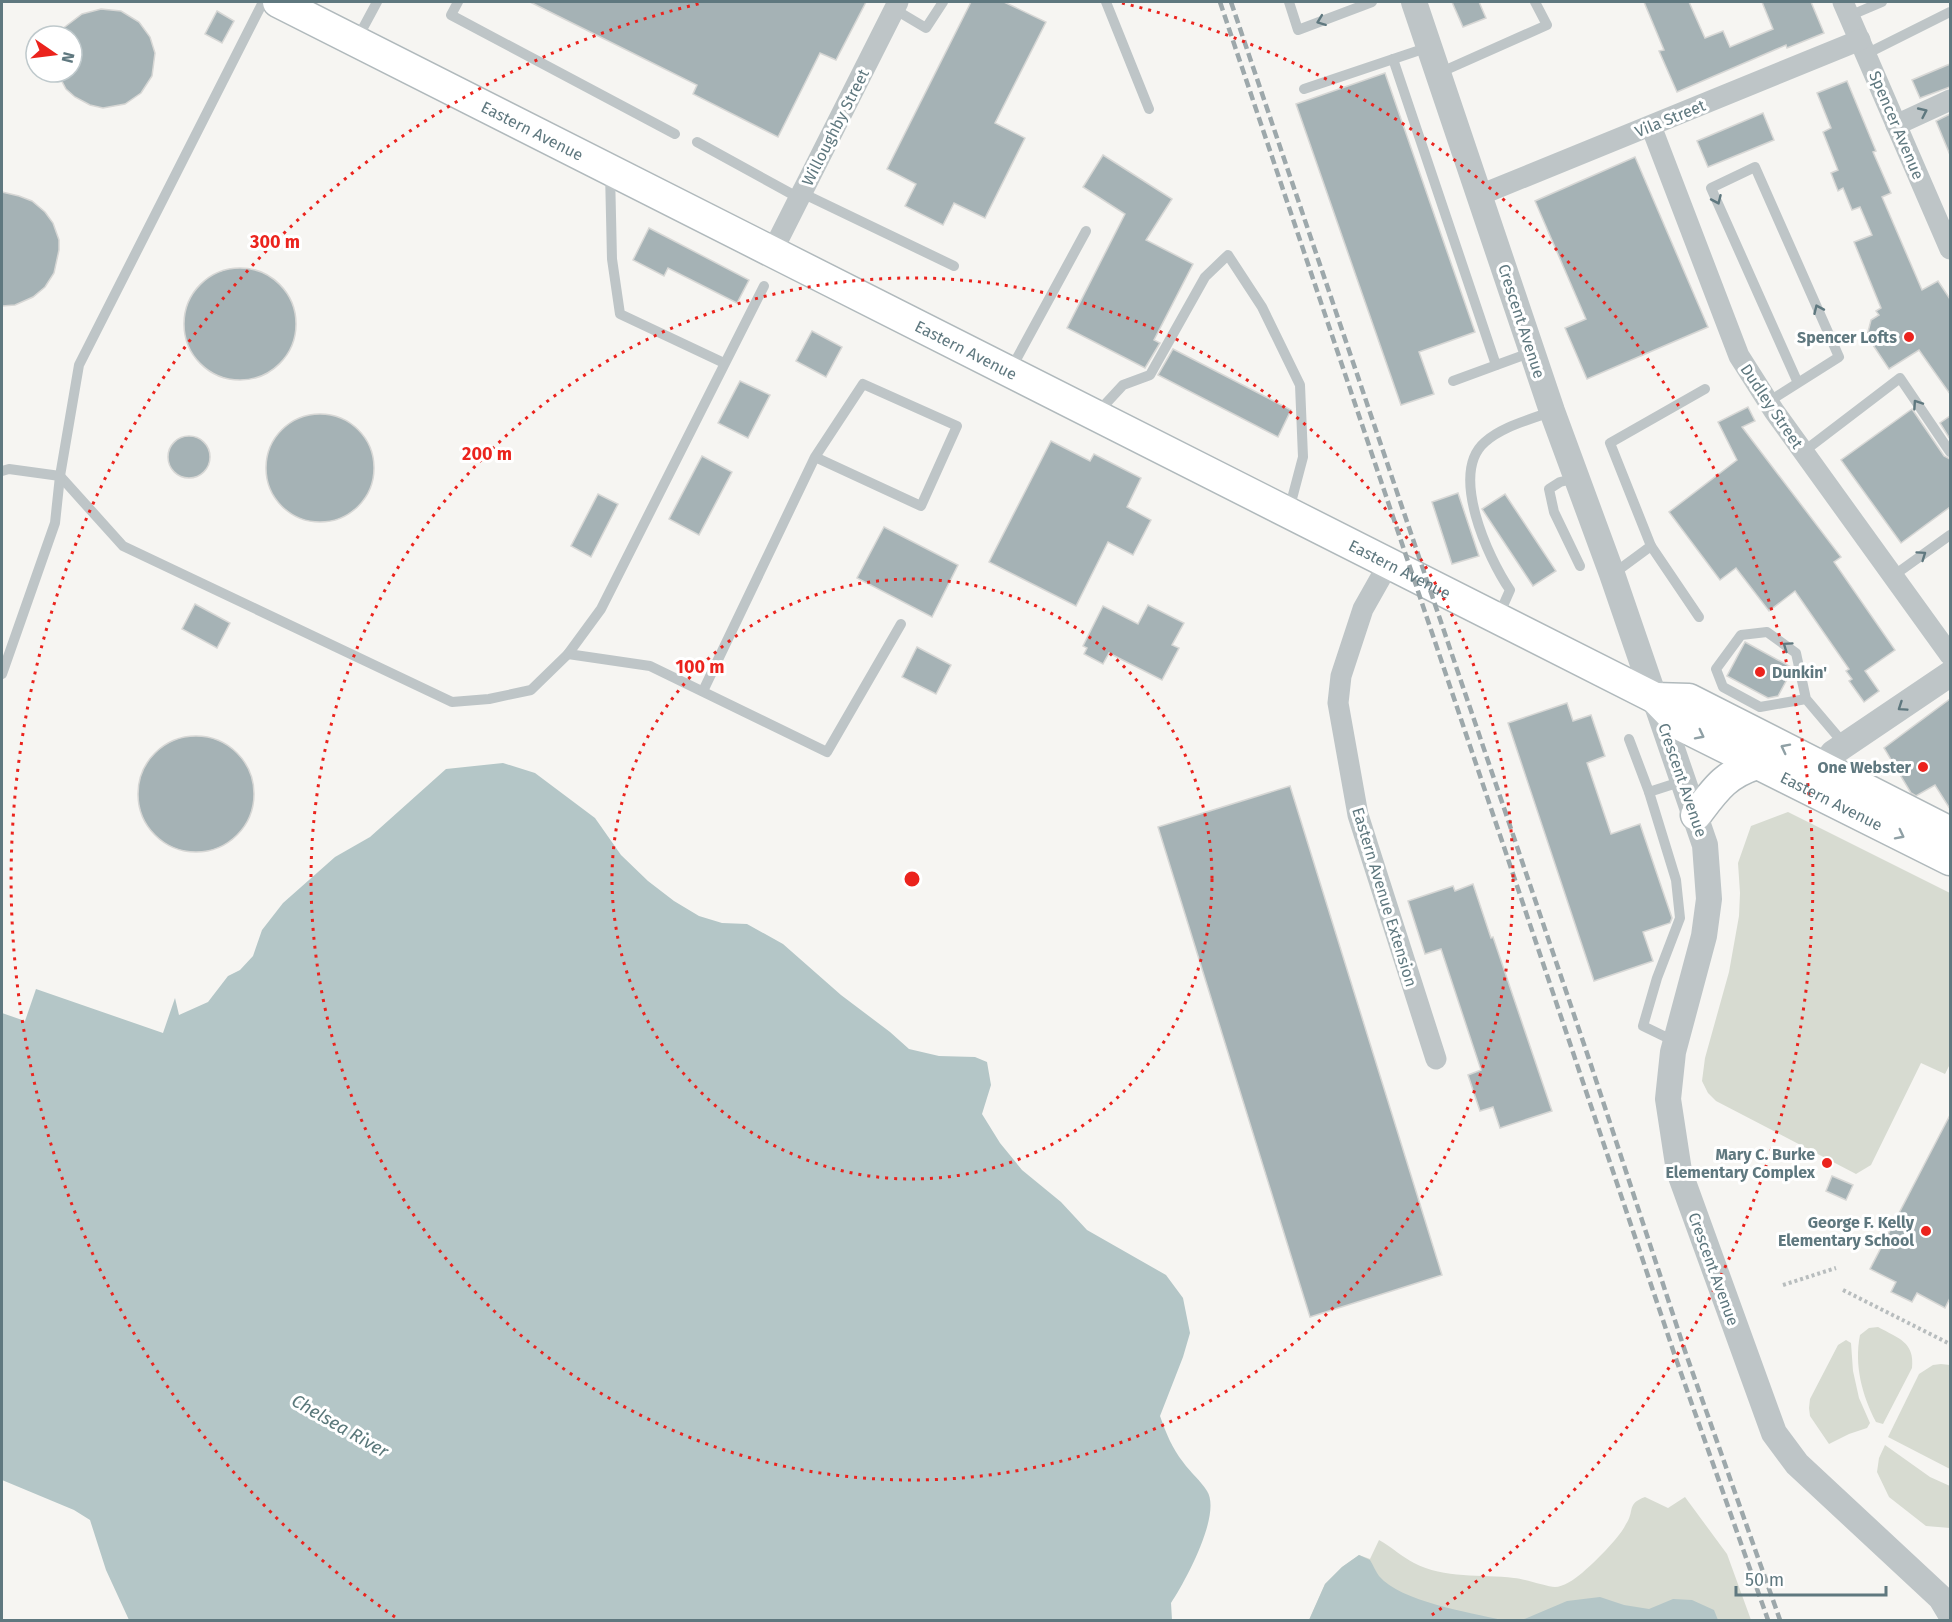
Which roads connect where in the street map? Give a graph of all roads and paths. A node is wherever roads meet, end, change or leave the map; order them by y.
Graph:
1 (263, 2) edge
2 (278, 2) edge
3 (377, 2) edge
4 (458, 2) edge
5 (943, 2) edge
6 (1106, 2) edge
7 (1289, 2) edge
8 (1372, 2) edge
9 (1414, 2) edge
10 (1535, 2) edge
11 (1882, 2) edge
12 (896, 5) edge
13 (1846, 9) edge
14 (1950, 12) edge
15 (356, 41) junction
16 (1430, 47) junction
17 (1863, 47) junction
18 (1394, 59) junction
19 (1438, 73) junction
20 (1304, 89) dead end
21 (1950, 100) edge
22 (1149, 109) dead end
23 (1896, 125) junction
24 (1651, 126) junction
25 (675, 134) dead end
26 (696, 142) dead end
27 (610, 170) junction
28 (800, 195) junction
29 (1480, 195) junction
30 (1086, 231) dead end
31 (1950, 249) edge
32 (772, 252) junction
33 (954, 266) dead end
34 (764, 286) dead end
35 (1533, 352) junction
36 (724, 363) junction
37 (1496, 365) junction
38 (1009, 372) junction
39 (1453, 381) dead end
40 (1798, 383) junction
41 (1705, 389) dead end
42 (1768, 402) junction
43 (1552, 411) junction
44 (1096, 415) junction
45 (1803, 452) junction
46 (1950, 452) edge
47 (815, 457) junction
48 (2, 471) edge
49 (60, 476) junction
50 (1577, 478) junction
51 (1288, 513) junction
52 (1950, 535) edge
53 (1651, 546) junction
54 (1389, 563) junction
55 (1580, 566) dead end
56 (1612, 574) junction
57 (1893, 576) junction
58 (1699, 617) dead end
59 (1497, 618) junction
60 (902, 624) dead end
61 (568, 654) junction
62 (1950, 656) edge
63 (2, 674) edge
64 (1950, 674) edge
65 (703, 692) junction
66 (1655, 698) junction
67 (1806, 699) junction
68 (1755, 718) junction
69 (1629, 739) dead end
70 (1845, 745) junction
71 (1757, 764) junction
72 (1816, 779) junction
73 (1685, 781) junction
74 (1649, 792) junction
75 (1696, 815) junction
76 (1950, 832) edge
77 (1950, 860) edge
78 (1676, 1042) junction
79 (1436, 1059) dead end
80 (1836, 1268) dead end
81 (1783, 1285) dead end
82 (1843, 1290) dead end
83 (1950, 1344) edge
84 (1949, 1608) edge

1 - 49 lane
2 - 15 main road, Eastern Avenue
3 - 15 lane
4 - 25 lane
5 - 12 lane
6 - 22 lane
8 -> 7 lane
9 - 16 street, Crescent Avenue
10 - 19 lane
11 - 13 lane
12 - 28 street, Willoughby Street
13 - 17 street, Spencer Avenue
14 - 17 lane
15 - 27 main road, Eastern Avenue
16 - 18 lane
16 - 19 street, Crescent Avenue
17 - 23 street, Spencer Avenue
17 - 24 street, Vila Street
18 - 20 lane
18 - 37 lane
19 - 29 street, Crescent Avenue
23 -> 21 street
23 - 31 street, Spencer Avenue
24 - 29 street, Vila Street
24 - 42 street, Dudley Street
26 - 28 lane
27 - 32 main road, Eastern Avenue
27 - 36 lane
28 - 32 street, Willoughby Street
28 - 33 lane
29 - 35 street, Crescent Avenue
30 - 38 lane
32 - 38 main road, Eastern Avenue
34 - 36 lane
35 - 37 lane
35 - 43 street, Crescent Avenue
36 - 61 lane
37 - 39 lane
38 - 44 main road, Eastern Avenue
40 -> 40 lane
40 - 42 lane
41 - 53 lane
42 - 45 street, Dudley Street
43 - 50 street, Crescent Avenue
43 - 59 lane
44 - 51 main road, Eastern Avenue
44 - 51 lane
46 -> 45 lane
45 - 57 street, Dudley Street
47 - 47 lane
47 - 65 lane
48 - 49 lane
49 - 61 lane
49 - 63 lane
50 - 55 lane
50 - 56 street, Crescent Avenue
51 - 54 main road, Eastern Avenue
57 -> 52 lane
53 - 56 lane
53 - 58 lane
54 - 59 main road, Eastern Avenue
54 - 79 street, Eastern Avenue Extension
56 - 66 street, Crescent Avenue
57 - 62 street, Dudley Street
59 - 66 main road, Eastern Avenue
60 - 65 lane
61 - 65 lane
64 -> 70 street
66 - 68 main road, Eastern Avenue
66 -> 71 main road, Eastern Avenue
66 - 73 street, Crescent Avenue
67 - 68 lane
67 -> 68 lane
67 - 70 lane
72 -> 68 main road, Eastern Avenue
69 - 74 lane
70 - 72 street
71 - 72 main road, Eastern Avenue
71 - 75 main road
72 - 76 main road, Eastern Avenue
72 -> 77 main road, Eastern Avenue
73 - 74 lane
73 - 75 street, Crescent Avenue
74 - 78 lane
75 - 78 street, Crescent Avenue
78 - 84 street, Crescent Avenue
80 - 81 path
82 - 83 path

